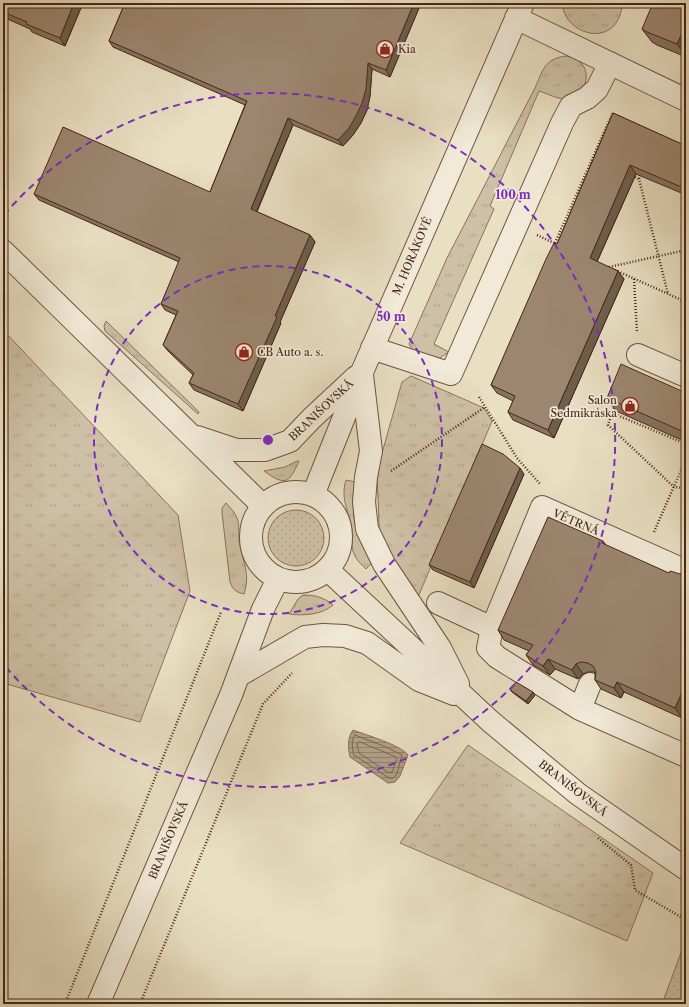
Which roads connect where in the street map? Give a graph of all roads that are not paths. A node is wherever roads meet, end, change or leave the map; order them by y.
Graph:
1 (519, 11) edge
2 (610, 64) junction
3 (686, 100) edge
4 (3, 251) edge
5 (372, 348) junction
6 (638, 355) road end
7 (362, 372) junction
8 (686, 376) edge
9 (191, 435) junction
10 (313, 495) junction
11 (263, 506) junction
12 (328, 570) junction
13 (686, 571) edge
14 (278, 579) junction
15 (438, 603) dead end
16 (492, 628) junction
17 (238, 676) junction
18 (590, 684) edge
19 (466, 699) junction
20 (580, 709) junction
21 (686, 756) edge
22 (686, 867) edge
23 (98, 1004) edge

1 - 2 street, M. HORÁKOVÉ
1 - 5 street, M. HORÁKOVÉ
2 - 3 street, M. HORÁKOVÉ
2 - 5 street
4 - 9 street, BRANIŠOVSKÁ
5 - 7 street, M. HORÁKOVÉ
6 - 8 street
7 - 9 street, BRANIŠOVSKÁ
7 - 10 street, M. HORÁKOVÉ
7 - 19 street, BRANIŠOVSKÁ
9 - 11 street, BRANIŠOVSKÁ
10 - 11 street
10 - 12 street
11 - 14 street
12 - 14 street
12 - 19 street, BRANIŠOVSKÁ
13 - 16 street, VĚTRNÁ
14 - 17 street, BRANIŠOVSKÁ
15 - 16 street
16 - 20 street, VĚTRNÁ
17 - 19 street, BRANIŠOVSKÁ
17 - 23 street, BRANIŠOVSKÁ
18 - 20 street
19 - 22 street, BRANIŠOVSKÁ
20 - 21 street, VĚTRNÁ

